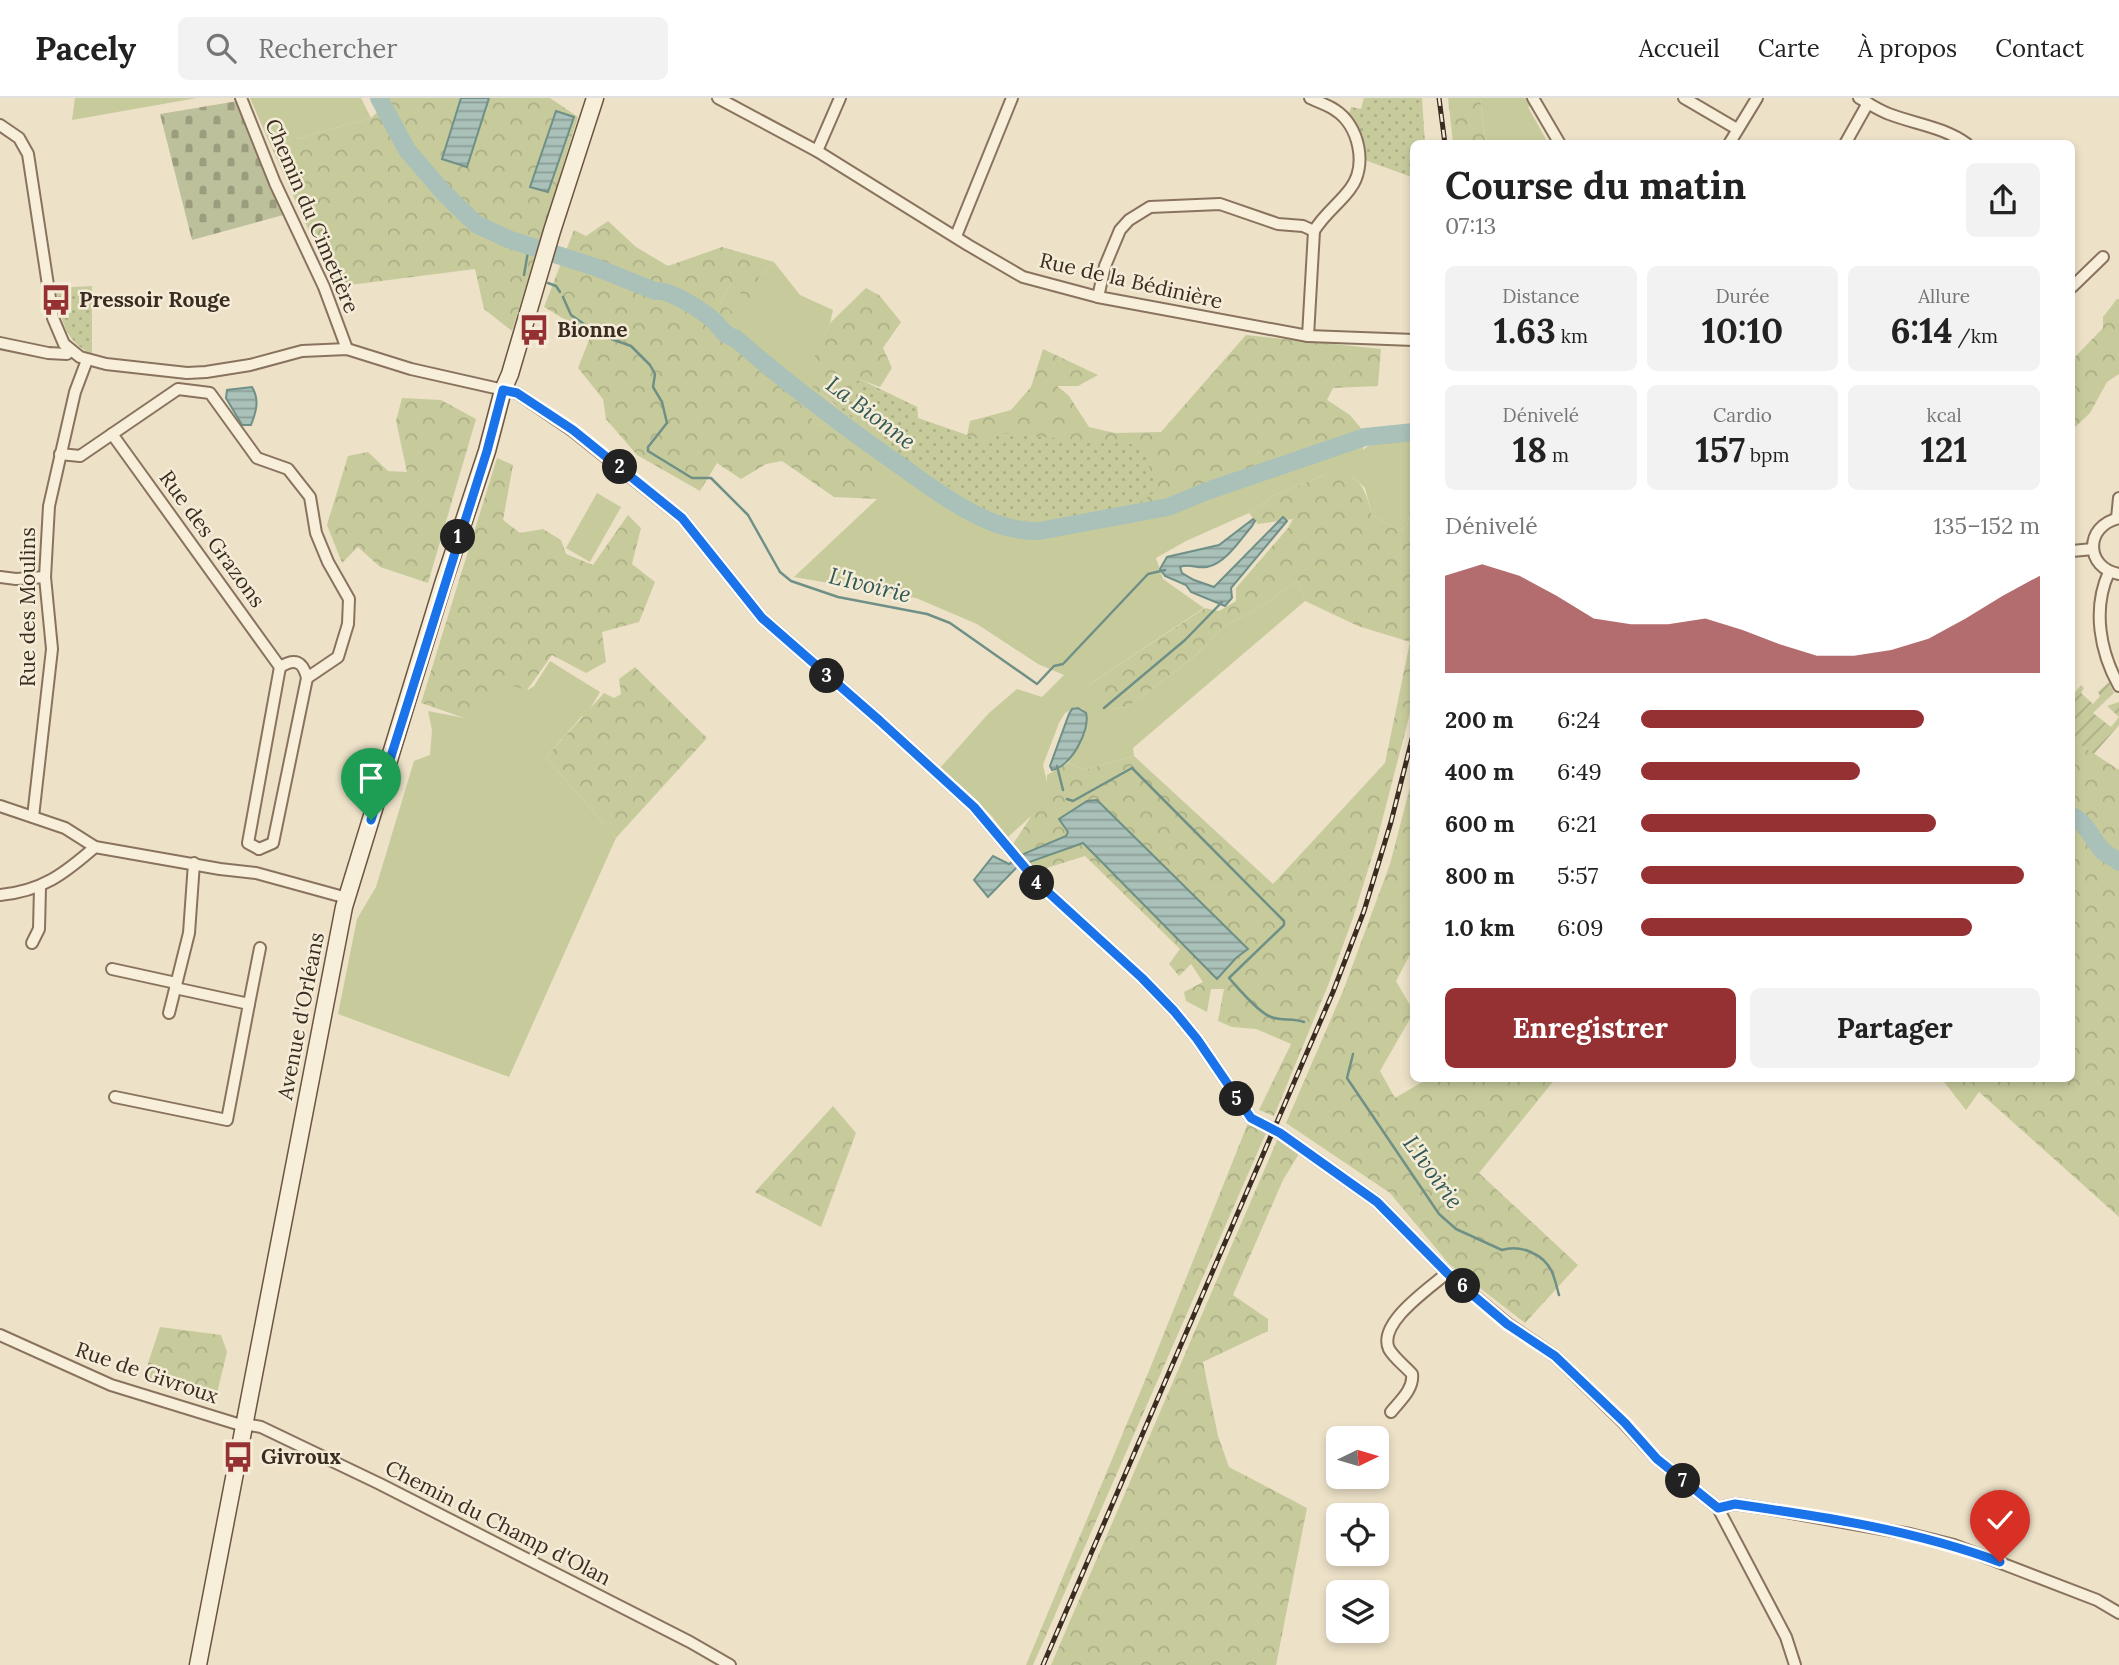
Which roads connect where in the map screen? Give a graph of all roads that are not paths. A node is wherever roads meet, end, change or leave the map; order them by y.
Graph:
1 (241, 98) edge
2 (595, 98) edge
3 (718, 98) edge
4 (840, 98) edge
5 (1012, 98) edge
6 (1310, 98) edge
7 (1534, 98) edge
8 (1684, 98) edge
9 (1757, 98) edge
10 (1863, 101) edge
11 (0, 125) edge
12 (1737, 130) junction
13 (1558, 140) edge
14 (1731, 140) edge
15 (1847, 140) edge
16 (1962, 140) edge
17 (817, 151) junction
18 (1314, 231) junction
19 (956, 236) junction
20 (2103, 257) dead end
21 (2075, 283) edge
22 (1098, 297) junction
23 (1308, 336) junction
24 (1410, 340) edge
25 (0, 343) edge
26 (347, 349) junction
27 (71, 351) junction
28 (87, 360) junction
29 (503, 390) junction
30 (112, 434) junction
31 (60, 454) junction
32 (2119, 498) edge
33 (2118, 518) edge
34 (2093, 550) junction
35 (2075, 551) edge
36 (2114, 573) edge
37 (0, 577) edge
38 (45, 577) junction
39 (280, 667) junction
40 (307, 678) junction
41 (2118, 681) edge
42 (0, 806) edge
43 (33, 817) junction
44 (95, 847) junction
45 (259, 849) junction
46 (194, 863) junction
47 (256, 873) junction
48 (40, 887) junction
49 (0, 895) edge
50 (347, 898) junction
51 (32, 943) dead end
52 (260, 948) dead end
53 (113, 969) dead end
54 (176, 985) junction
55 (249, 1004) junction
56 (169, 1013) dead end
57 (115, 1097) dead end
58 (1447, 1273) junction
59 (0, 1335) edge
60 (1391, 1412) dead end
61 (245, 1425) junction
62 (1718, 1508) junction
63 (2119, 1613) edge
64 (198, 1665) edge
65 (730, 1665) edge
66 (1795, 1665) edge

1 - 26 street, Chemin du Cimetière
2 - 29 main road, Avenue d'Orléans
3 - 17 street, Rue de la Bédinière
4 - 17 street
5 - 19 street
6 - 18 street
7 - 13 street
8 - 12 street
9 - 12 street
10 - 15 street
10 - 16 street
11 - 27 street
12 - 14 street
17 - 19 street, Rue de la Bédinière
18 - 22 street
18 - 23 street
19 - 22 street, Rue de la Bédinière
20 - 21 street
22 - 23 street, Rue de la Bédinière
23 - 24 street, Rue de la Bédinière
25 - 27 street
26 - 28 street
26 - 29 street
27 - 28 street
28 - 31 street, Rue des Moulins
29 - 50 main road, Avenue d'Orléans
29 - 58 street
30 - 31 street
30 - 39 street, Rue des Grazons
30 - 40 street
31 - 38 street, Rue des Moulins
32 - 33 street
33 - 34 street
34 - 35 street
34 - 36 street
36 - 41 street
37 - 38 street
38 - 43 street, Rue des Moulins
39 - 40 street
39 - 45 street
40 - 45 street
42 - 43 street
43 - 44 street
44 - 46 street
44 - 48 street
45 - 47 street
46 - 47 street
46 - 54 street
47 - 50 street
48 - 49 street
48 - 51 street
50 - 61 main road, Avenue d'Orléans
52 - 55 street
53 - 54 street
54 - 55 street
54 - 56 street
55 - 57 street
58 - 60 street
58 - 62 street
59 - 61 street, Rue de Givroux
61 - 64 main road, Avenue d'Orléans
61 - 65 street, Chemin du Champ d'Olan
62 - 63 street
62 - 66 street

